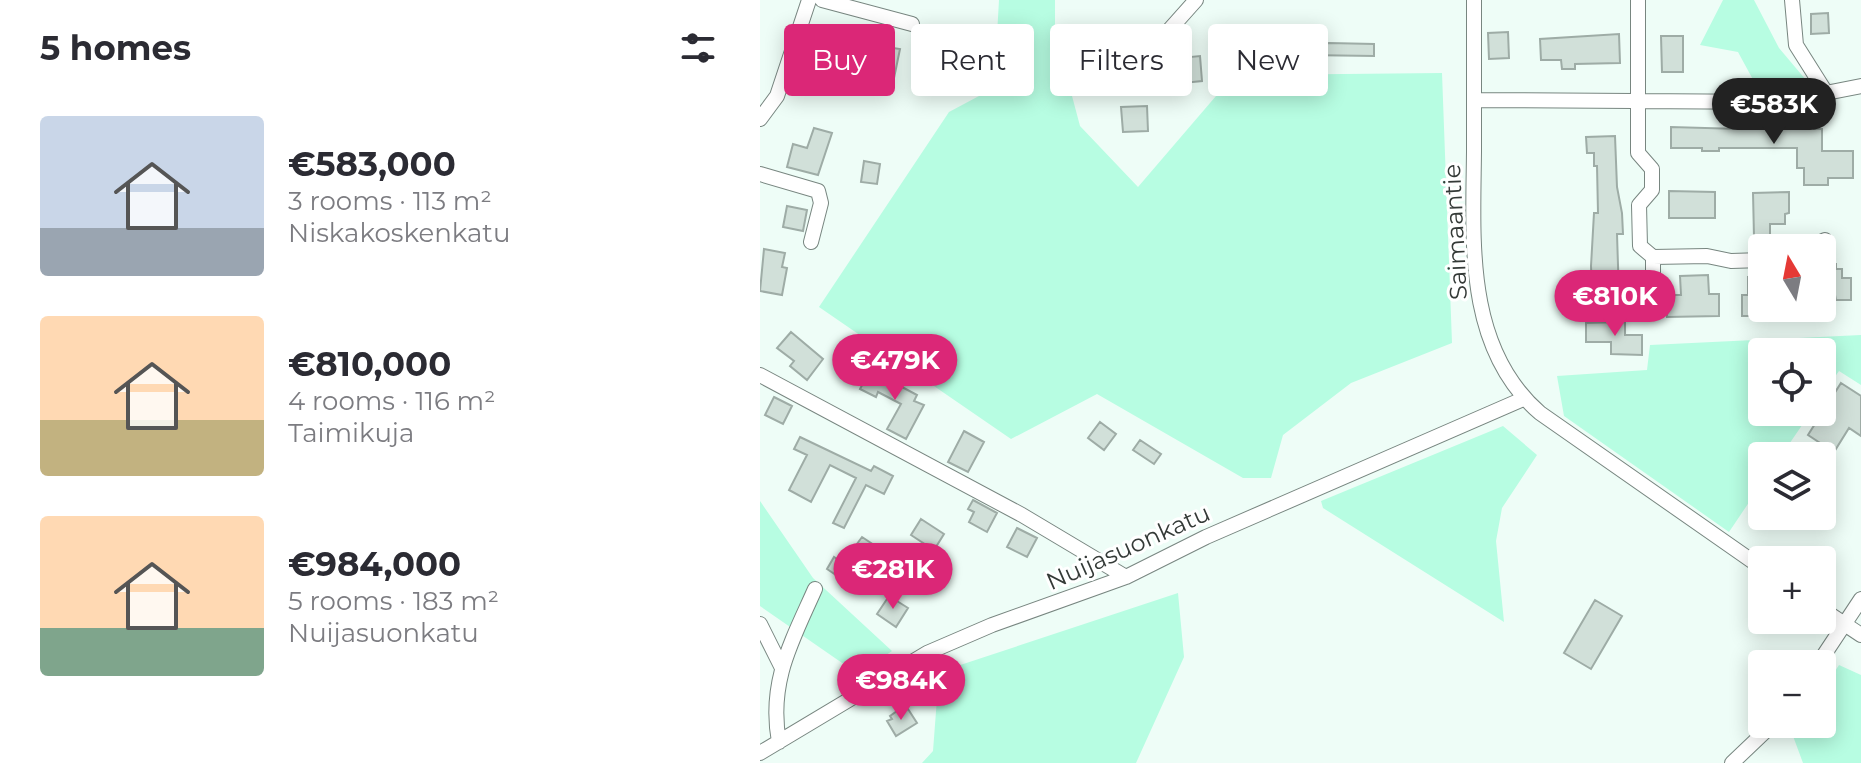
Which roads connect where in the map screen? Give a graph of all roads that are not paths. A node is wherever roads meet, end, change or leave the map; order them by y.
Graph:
1 (809, 0) edge
2 (822, 0) edge
3 (1196, 0) edge
4 (1474, 0) edge
5 (1638, 0) edge
6 (1792, 0) edge
7 (912, 24) dead end
8 (1175, 24) edge
9 (1861, 86) edge
10 (1825, 91) junction
11 (1474, 100) junction
12 (1637, 101) junction
13 (760, 119) edge
14 (760, 174) edge
15 (811, 242) dead end
16 (1653, 257) junction
17 (1748, 260) edge
18 (1653, 305) dead end
19 (760, 375) edge
20 (1523, 399) junction
21 (1748, 558) edge
22 (1126, 577) junction
23 (815, 589) dead end
24 (1861, 599) edge
25 (1836, 618) edge
26 (760, 624) edge
27 (1845, 624) junction
28 (1861, 635) edge
29 (1827, 650) edge
30 (781, 666) junction
31 (1758, 738) edge
32 (779, 742) junction
33 (760, 753) edge
34 (1732, 763) edge

1 - 13 street
2 - 7 street
3 - 8 street
4 - 11 street, Saimaantie
5 - 12 street
6 - 10 street
9 - 10 street
10 - 12 street
11 - 12 street
11 - 20 street, Saimaantie
12 - 16 street
14 - 15 street
16 - 17 street
16 - 18 street
19 - 22 street
20 - 21 street, Saimaantie
20 - 22 street, Nuijasuonkatu
22 - 32 street, Nuijasuonkatu
23 - 30 street
24 - 27 street
25 - 27 street
26 - 30 street
27 - 28 street
27 - 29 street
30 - 32 street
31 - 34 street
32 - 33 street, Nuijasuonkatu

